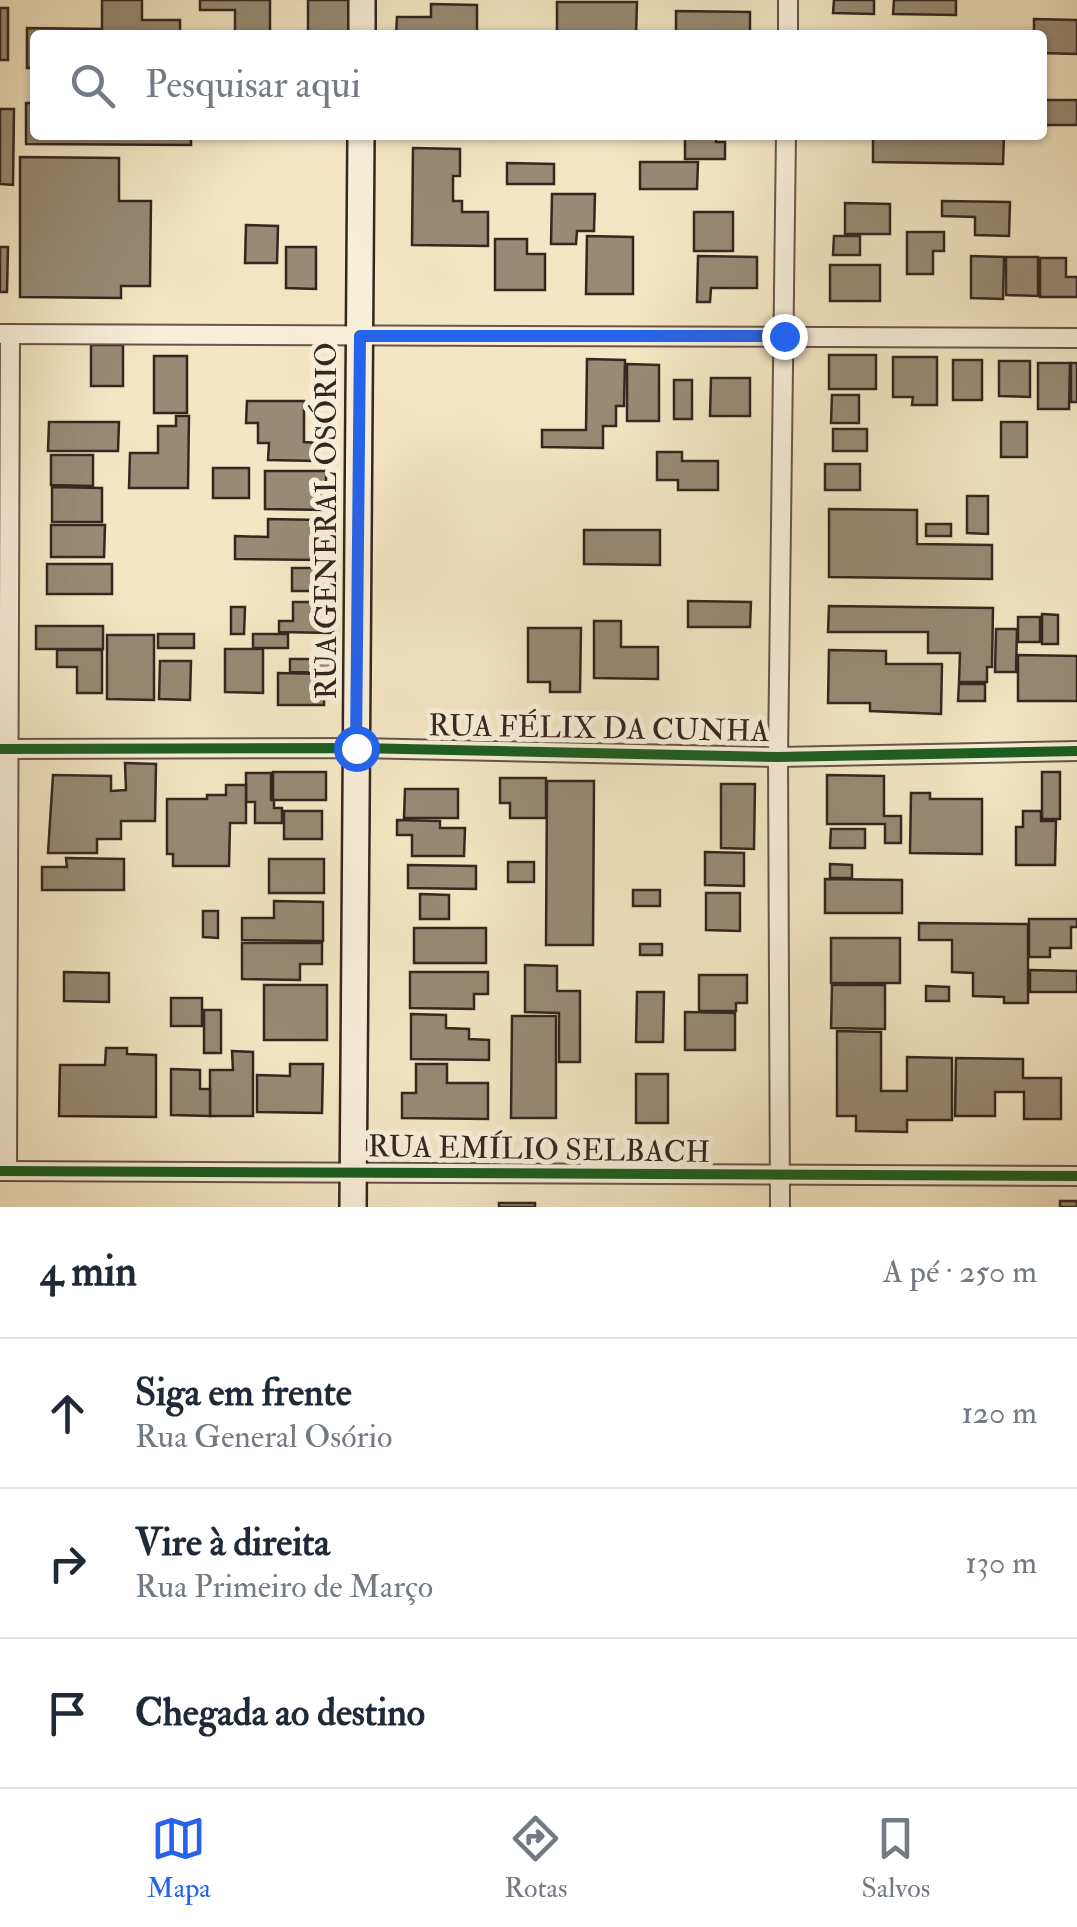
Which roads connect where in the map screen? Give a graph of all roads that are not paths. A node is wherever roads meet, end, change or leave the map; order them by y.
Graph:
1 (362, 0) edge
2 (788, 0) edge
3 (362, 30) edge
4 (788, 30) edge
5 (361, 140) edge
6 (786, 140) edge
7 (5, 334) edge
8 (360, 336) junction
9 (784, 336) junction
10 (1077, 338) edge
11 (356, 748) junction
12 (5, 749) edge
13 (1077, 751) edge
14 (778, 757) junction
15 (4, 1171) edge
16 (354, 1173) junction
17 (1077, 1176) edge
18 (780, 1177) junction
19 (354, 1207) edge
20 (780, 1207) edge

1 - 3 street
2 - 4 street
5 - 8 street, RUA GENERAL OSÓRIO
6 - 9 street
7 - 8 street
7 - 12 street
8 - 9 street
8 - 11 street, RUA GENERAL OSÓRIO
9 - 10 street
9 - 14 street
11 - 12 street, RUA FÉLIX DA CUNHA
11 - 14 street, RUA FÉLIX DA CUNHA
11 - 16 street, RUA GENERAL OSÓRIO
12 - 15 street
13 - 14 street, RUA FÉLIX DA CUNHA
14 - 18 street
15 - 16 street, RUA EMÍLIO SELBACH
16 - 18 street, RUA EMÍLIO SELBACH
16 - 19 street, RUA GENERAL OSÓRIO
17 - 18 street, RUA EMÍLIO SELBACH
18 - 20 street

